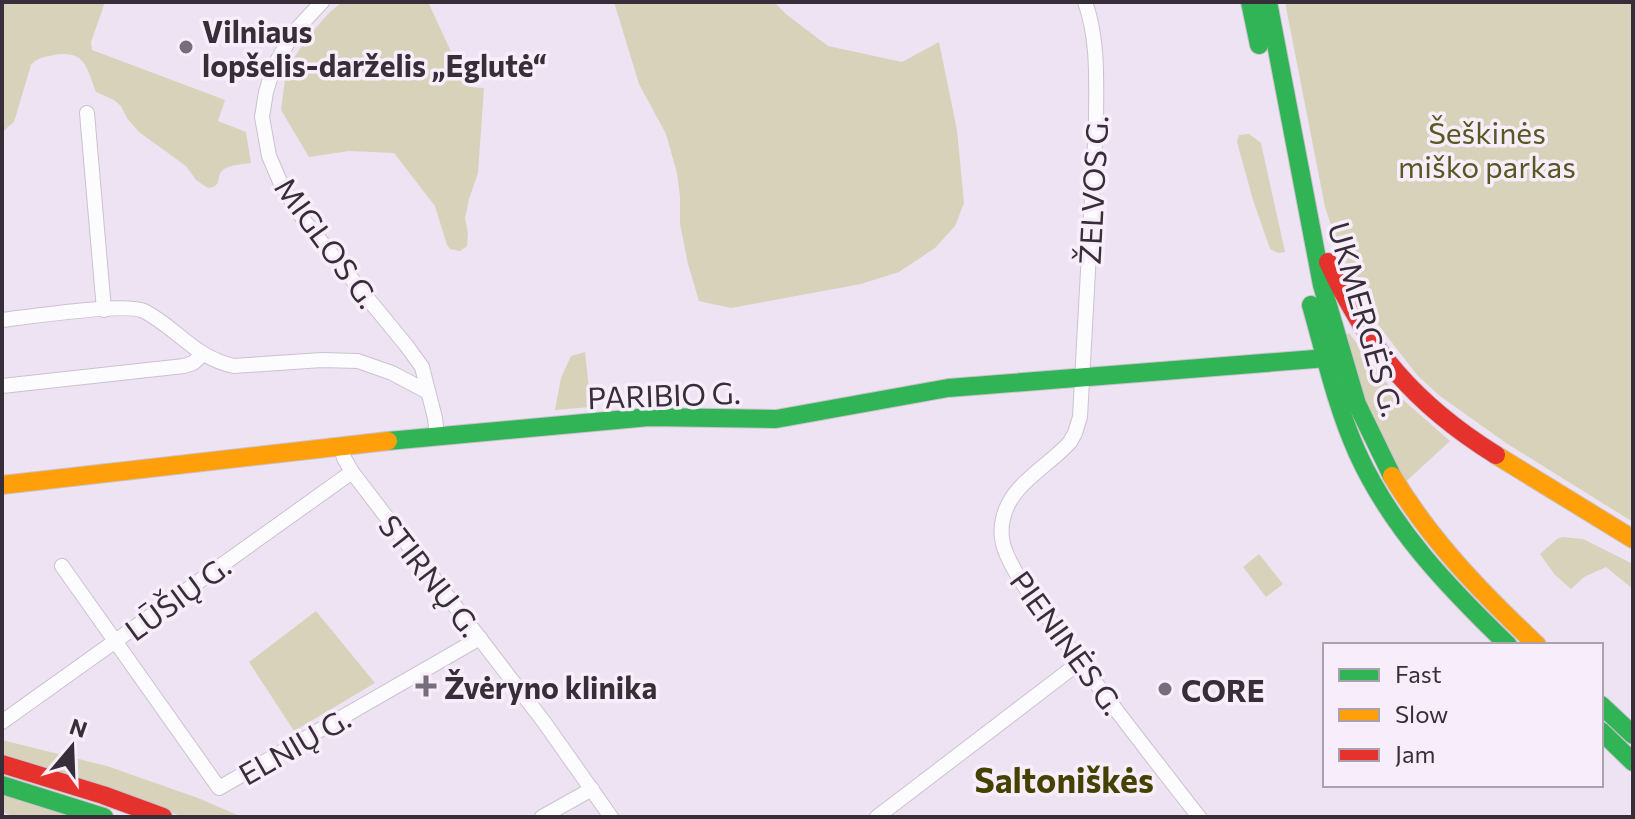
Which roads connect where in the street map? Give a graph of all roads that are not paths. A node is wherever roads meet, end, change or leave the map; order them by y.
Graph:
1 (322, 2) edge
2 (1085, 2) edge
3 (1250, 2) edge
4 (1268, 2) edge
5 (87, 113) dead end
6 (1306, 207) junction
7 (104, 310) junction
8 (2, 320) edge
9 (203, 354) junction
10 (1327, 358) junction
11 (1082, 378) junction
12 (2, 386) edge
13 (428, 392) junction
14 (437, 436) junction
15 (341, 447) junction
16 (352, 472) junction
17 (2, 485) edge
18 (1633, 539) edge
19 (62, 566) dead end
20 (480, 638) junction
21 (115, 642) junction
22 (1506, 643) edge
23 (1535, 643) edge
24 (1080, 662) junction
25 (1603, 707) edge
26 (2, 722) edge
27 (1603, 733) edge
28 (1633, 735) edge
29 (1633, 762) edge
30 (2, 764) edge
31 (2, 785) edge
32 (592, 789) junction
33 (104, 817) edge
34 (163, 817) edge
35 (542, 817) edge
36 (611, 817) edge
37 (877, 817) edge
38 (1199, 817) edge

1 - 13 street, MIGLOS G.
2 - 11 street, ŽELVOS G.
3 - 10 main road, UKMERGĖS G.
4 - 6 main road, UKMERGĖS G.
5 - 7 street
6 - 18 main road
6 - 23 main road, UKMERGĖS G.
7 - 8 street
7 - 9 street
9 - 12 street
9 - 13 street
10 - 11 main road, PARIBIO G.
10 - 22 main road, UKMERGĖS G.
11 - 14 main road, PARIBIO G.
11 - 24 street, PIENINĖS G.
13 - 14 street, MIGLOS G.
14 - 15 main road, PARIBIO G.
15 - 16 street, STIRNŲ G.
15 - 17 main road, PARIBIO G.
16 - 20 street, STIRNŲ G.
16 - 21 street, LŪŠIŲ G.
19 - 21 street, ELNIŲ G.
20 - 21 street, ELNIŲ G.
20 - 32 street, STIRNŲ G.
21 - 26 street, LŪŠIŲ G.
24 - 37 street
24 - 38 street, PIENINĖS G.
25 - 28 main road
27 - 29 main road
30 - 34 main road
31 - 33 main road
32 - 35 street
32 - 36 street, STIRNŲ G.

